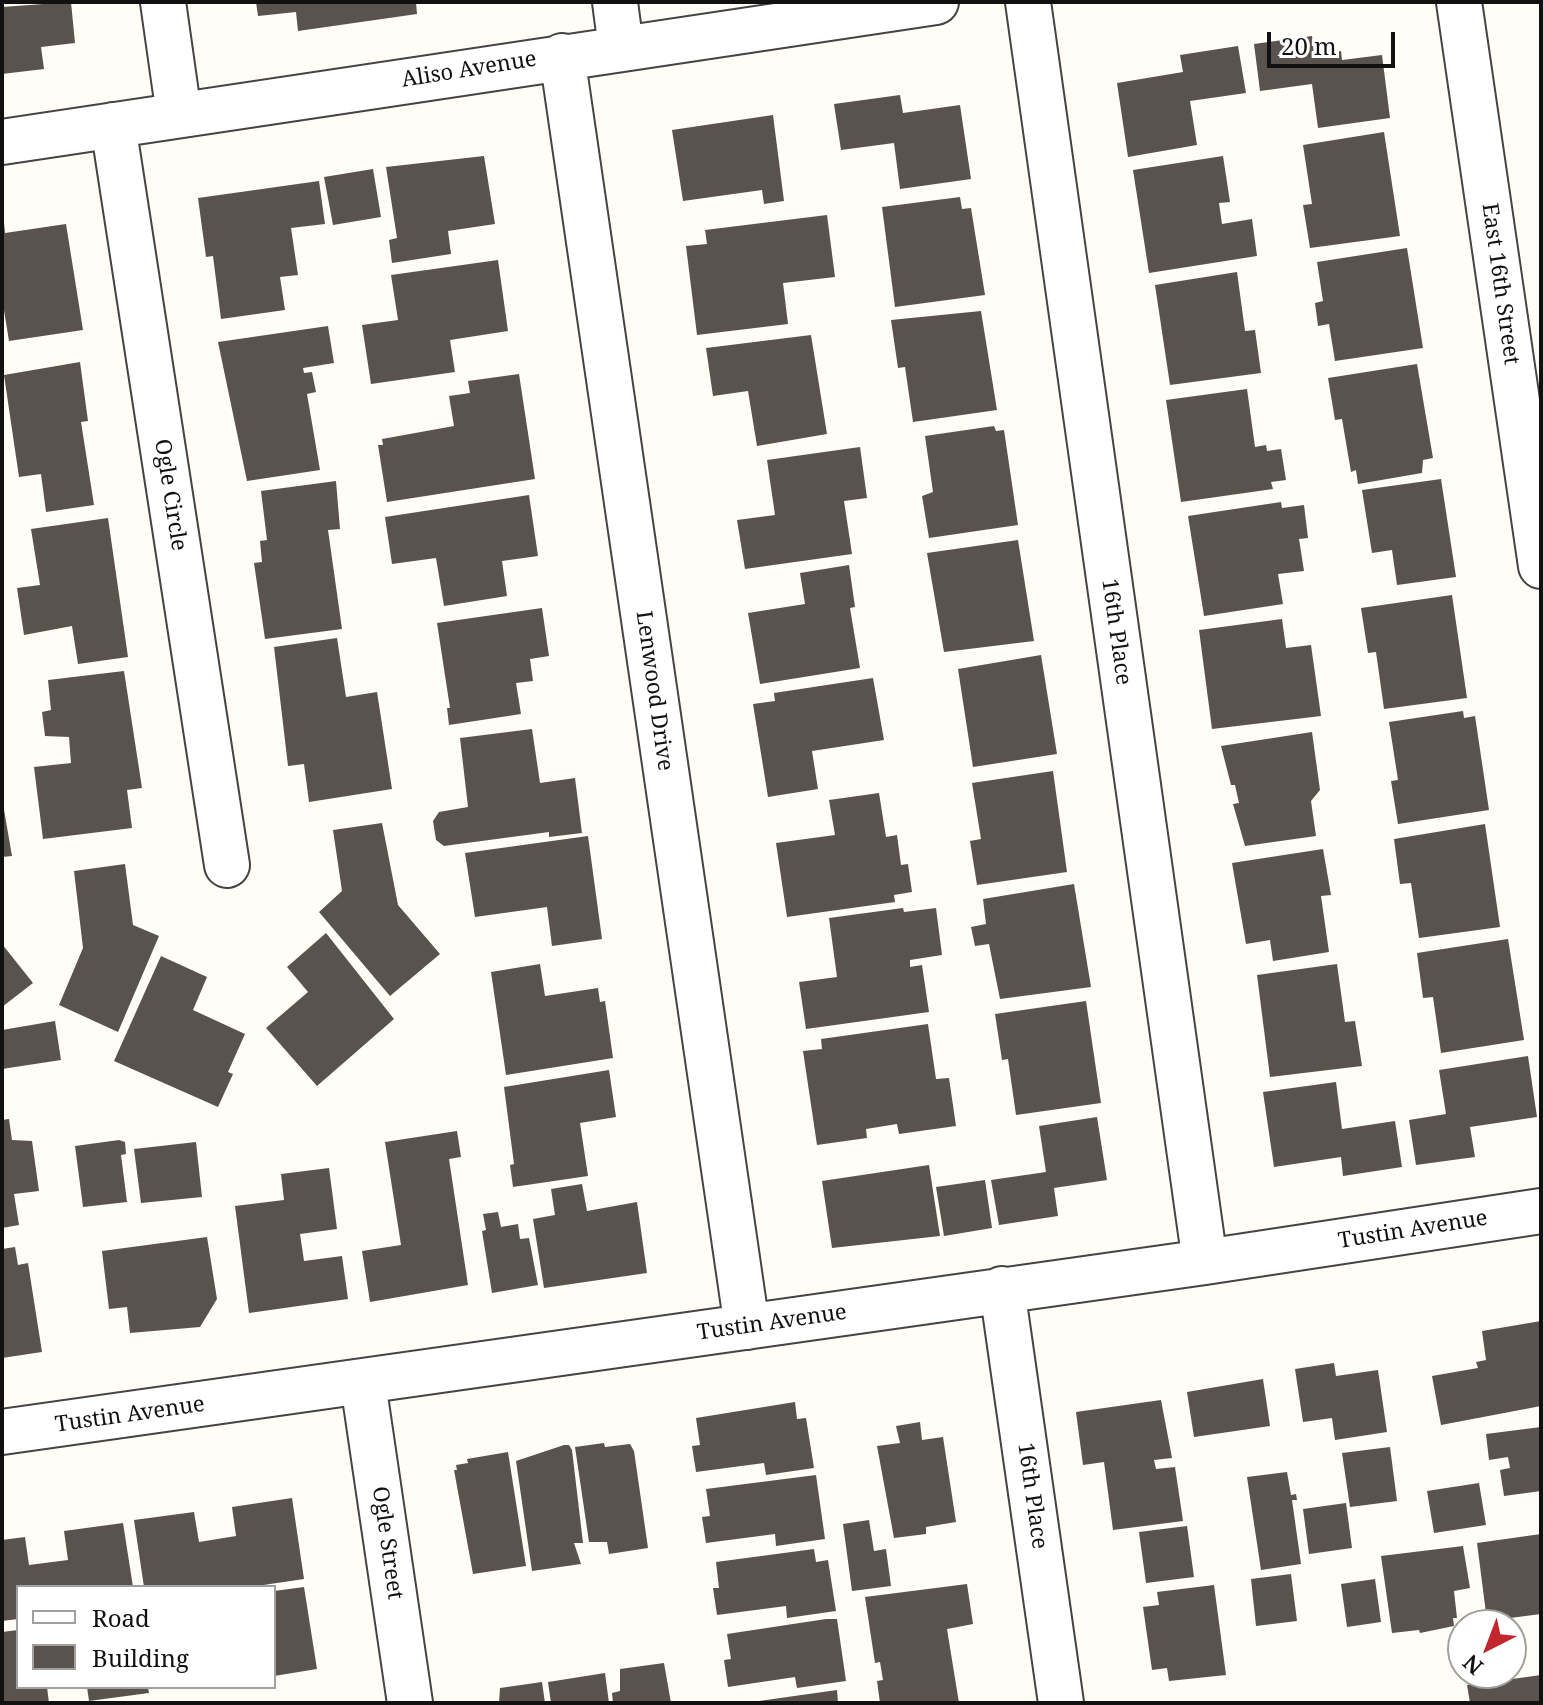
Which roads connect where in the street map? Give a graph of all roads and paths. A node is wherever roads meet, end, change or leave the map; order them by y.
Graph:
1 (163, 2) edge
2 (615, 2) edge
3 (936, 2) edge
4 (1028, 2) edge
5 (1459, 2) edge
6 (621, 48) junction
7 (562, 56) junction
8 (179, 115) junction
9 (113, 125) junction
10 (2, 142) edge
11 (1541, 566) edge
12 (227, 865) dead end
13 (1541, 1211) edge
14 (1205, 1262) junction
15 (1002, 1289) junction
16 (747, 1327) junction
17 (363, 1383) junction
18 (2, 1432) edge
19 (410, 1703) edge
20 (1061, 1703) edge

1 - 8 street
2 - 6 street
3 - 6 street, Aliso Avenue
4 - 14 street, 16th Place
5 - 11 street, East 16th Street
6 - 7 street, Aliso Avenue
7 - 8 street, Aliso Avenue
7 - 16 street, Lenwood Drive
8 - 9 street, Aliso Avenue
9 - 10 street, Aliso Avenue
9 - 12 street, Ogle Circle
13 - 14 street, Tustin Avenue
14 - 15 street, Tustin Avenue
15 - 16 street, Tustin Avenue
15 - 20 street, 16th Place
16 - 17 street, Tustin Avenue
17 - 18 street, Tustin Avenue
17 - 19 street, Ogle Street

